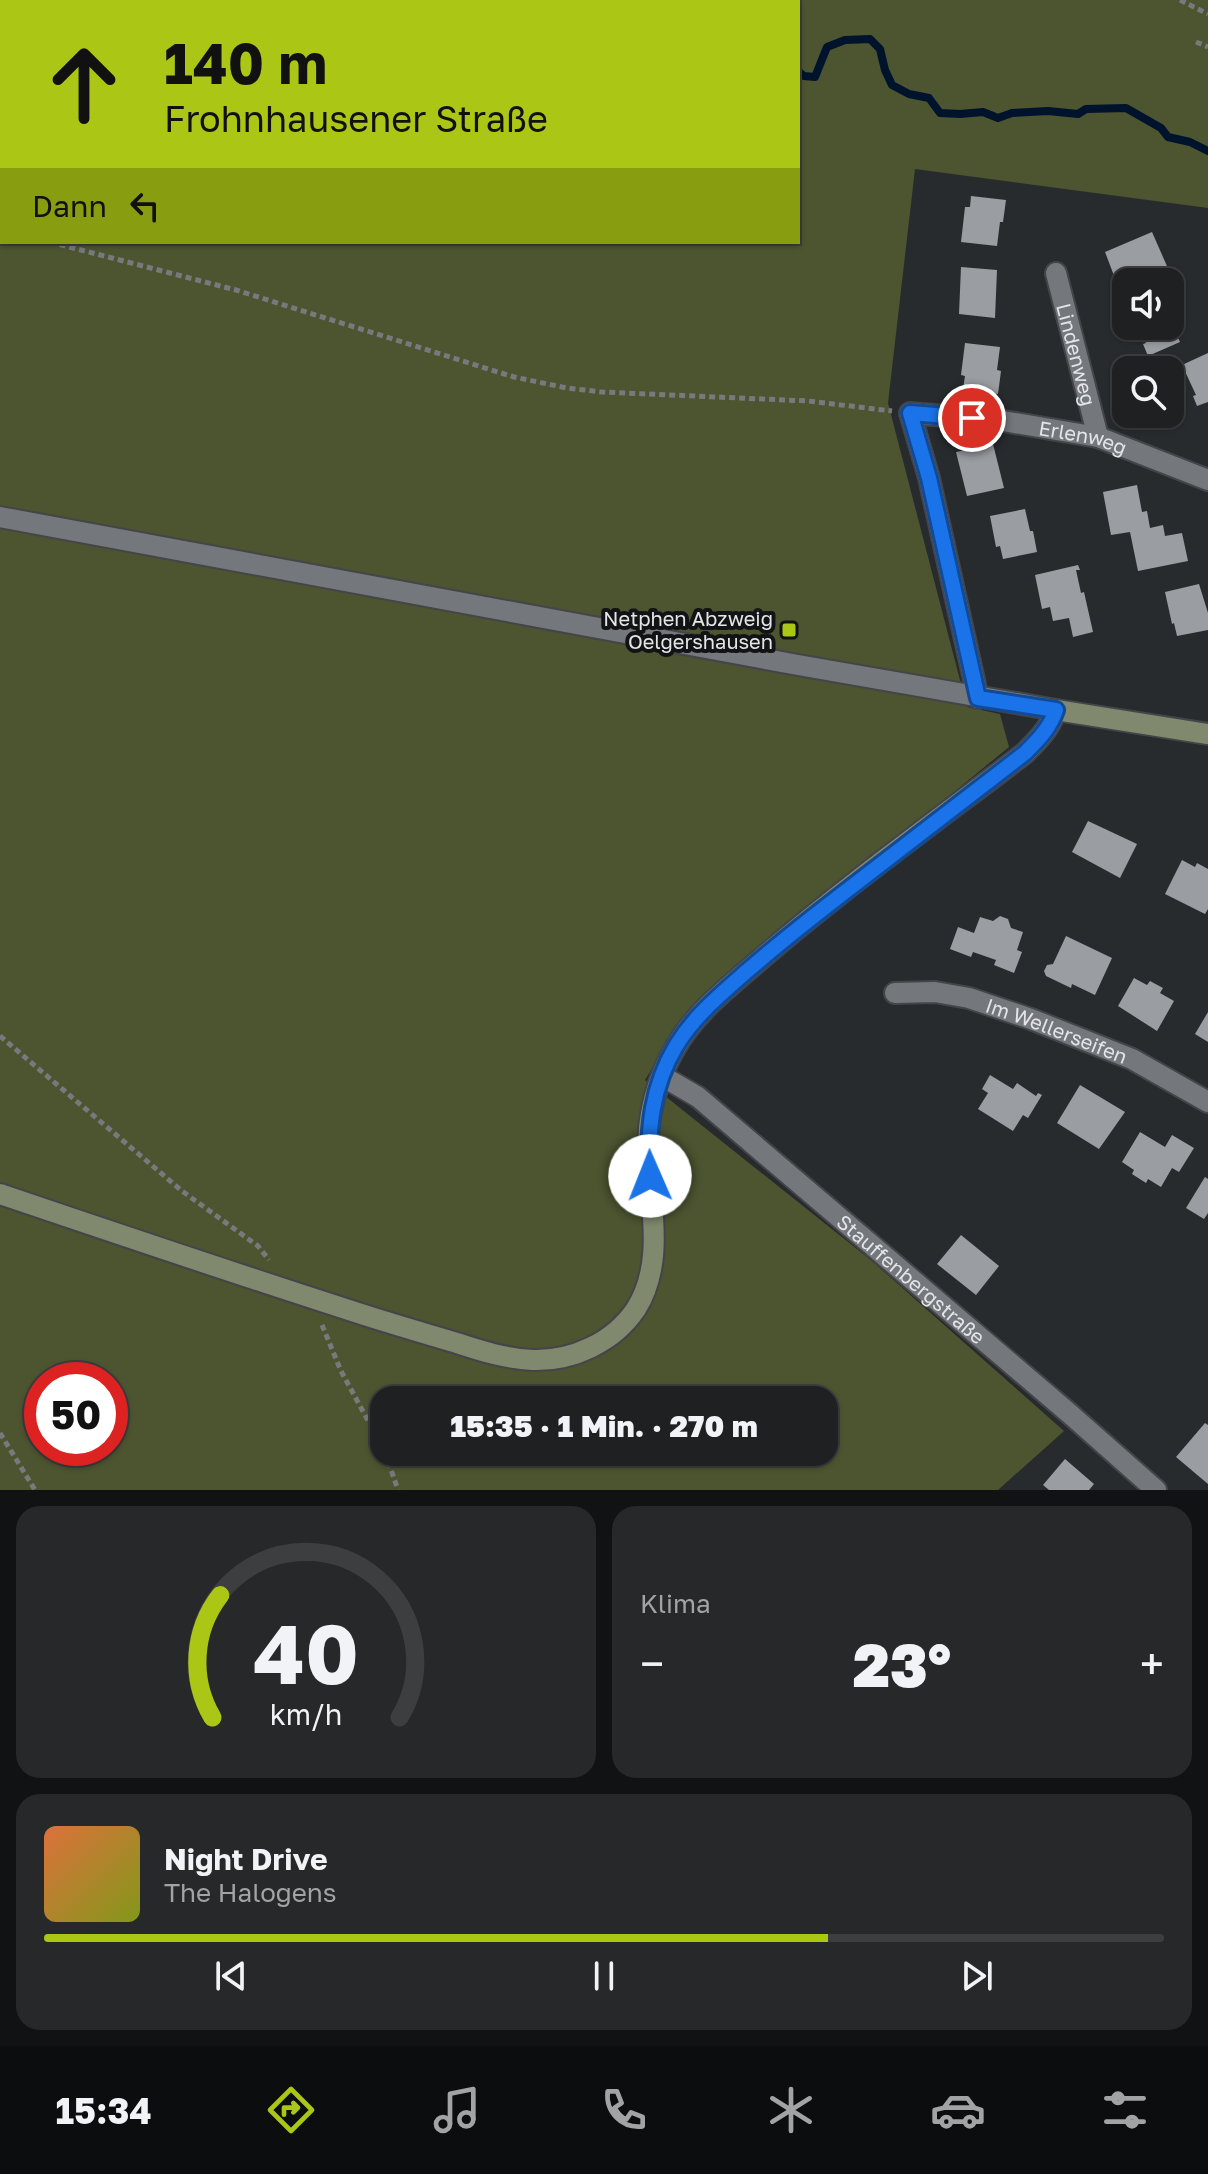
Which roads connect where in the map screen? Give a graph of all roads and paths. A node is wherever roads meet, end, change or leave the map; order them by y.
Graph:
1 (1180, 0) edge
2 (1208, 14) edge
3 (1196, 42) dead end
4 (1208, 47) edge
5 (58, 244) edge
6 (1056, 273) dead end
7 (910, 413) junction
8 (1098, 437) junction
9 (1208, 480) edge
10 (0, 517) edge
11 (978, 698) junction
12 (1056, 710) junction
13 (1208, 734) edge
14 (895, 993) dead end
15 (0, 1036) edge
16 (662, 1076) junction
17 (1208, 1102) edge
18 (0, 1194) edge
19 (276, 1268) dead end
20 (313, 1299) junction
21 (370, 1425) edge
22 (0, 1433) edge
23 (389, 1466) edge
24 (35, 1490) edge
25 (398, 1490) edge
26 (1156, 1490) edge

1 - 2 path
3 - 4 path
5 - 7 path
6 - 8 street, Lindenweg
7 - 8 street, Erlenweg
7 - 11 street
8 - 9 street, Erlenweg
10 - 11 street
11 - 12 street
12 - 13 main road
12 - 16 main road
14 - 17 street, Im Wellerseifen
15 - 19 path
16 - 20 main road
16 - 26 street, Stauffenbergstraße
18 - 20 main road
20 - 21 path
22 - 24 path
23 - 25 path

